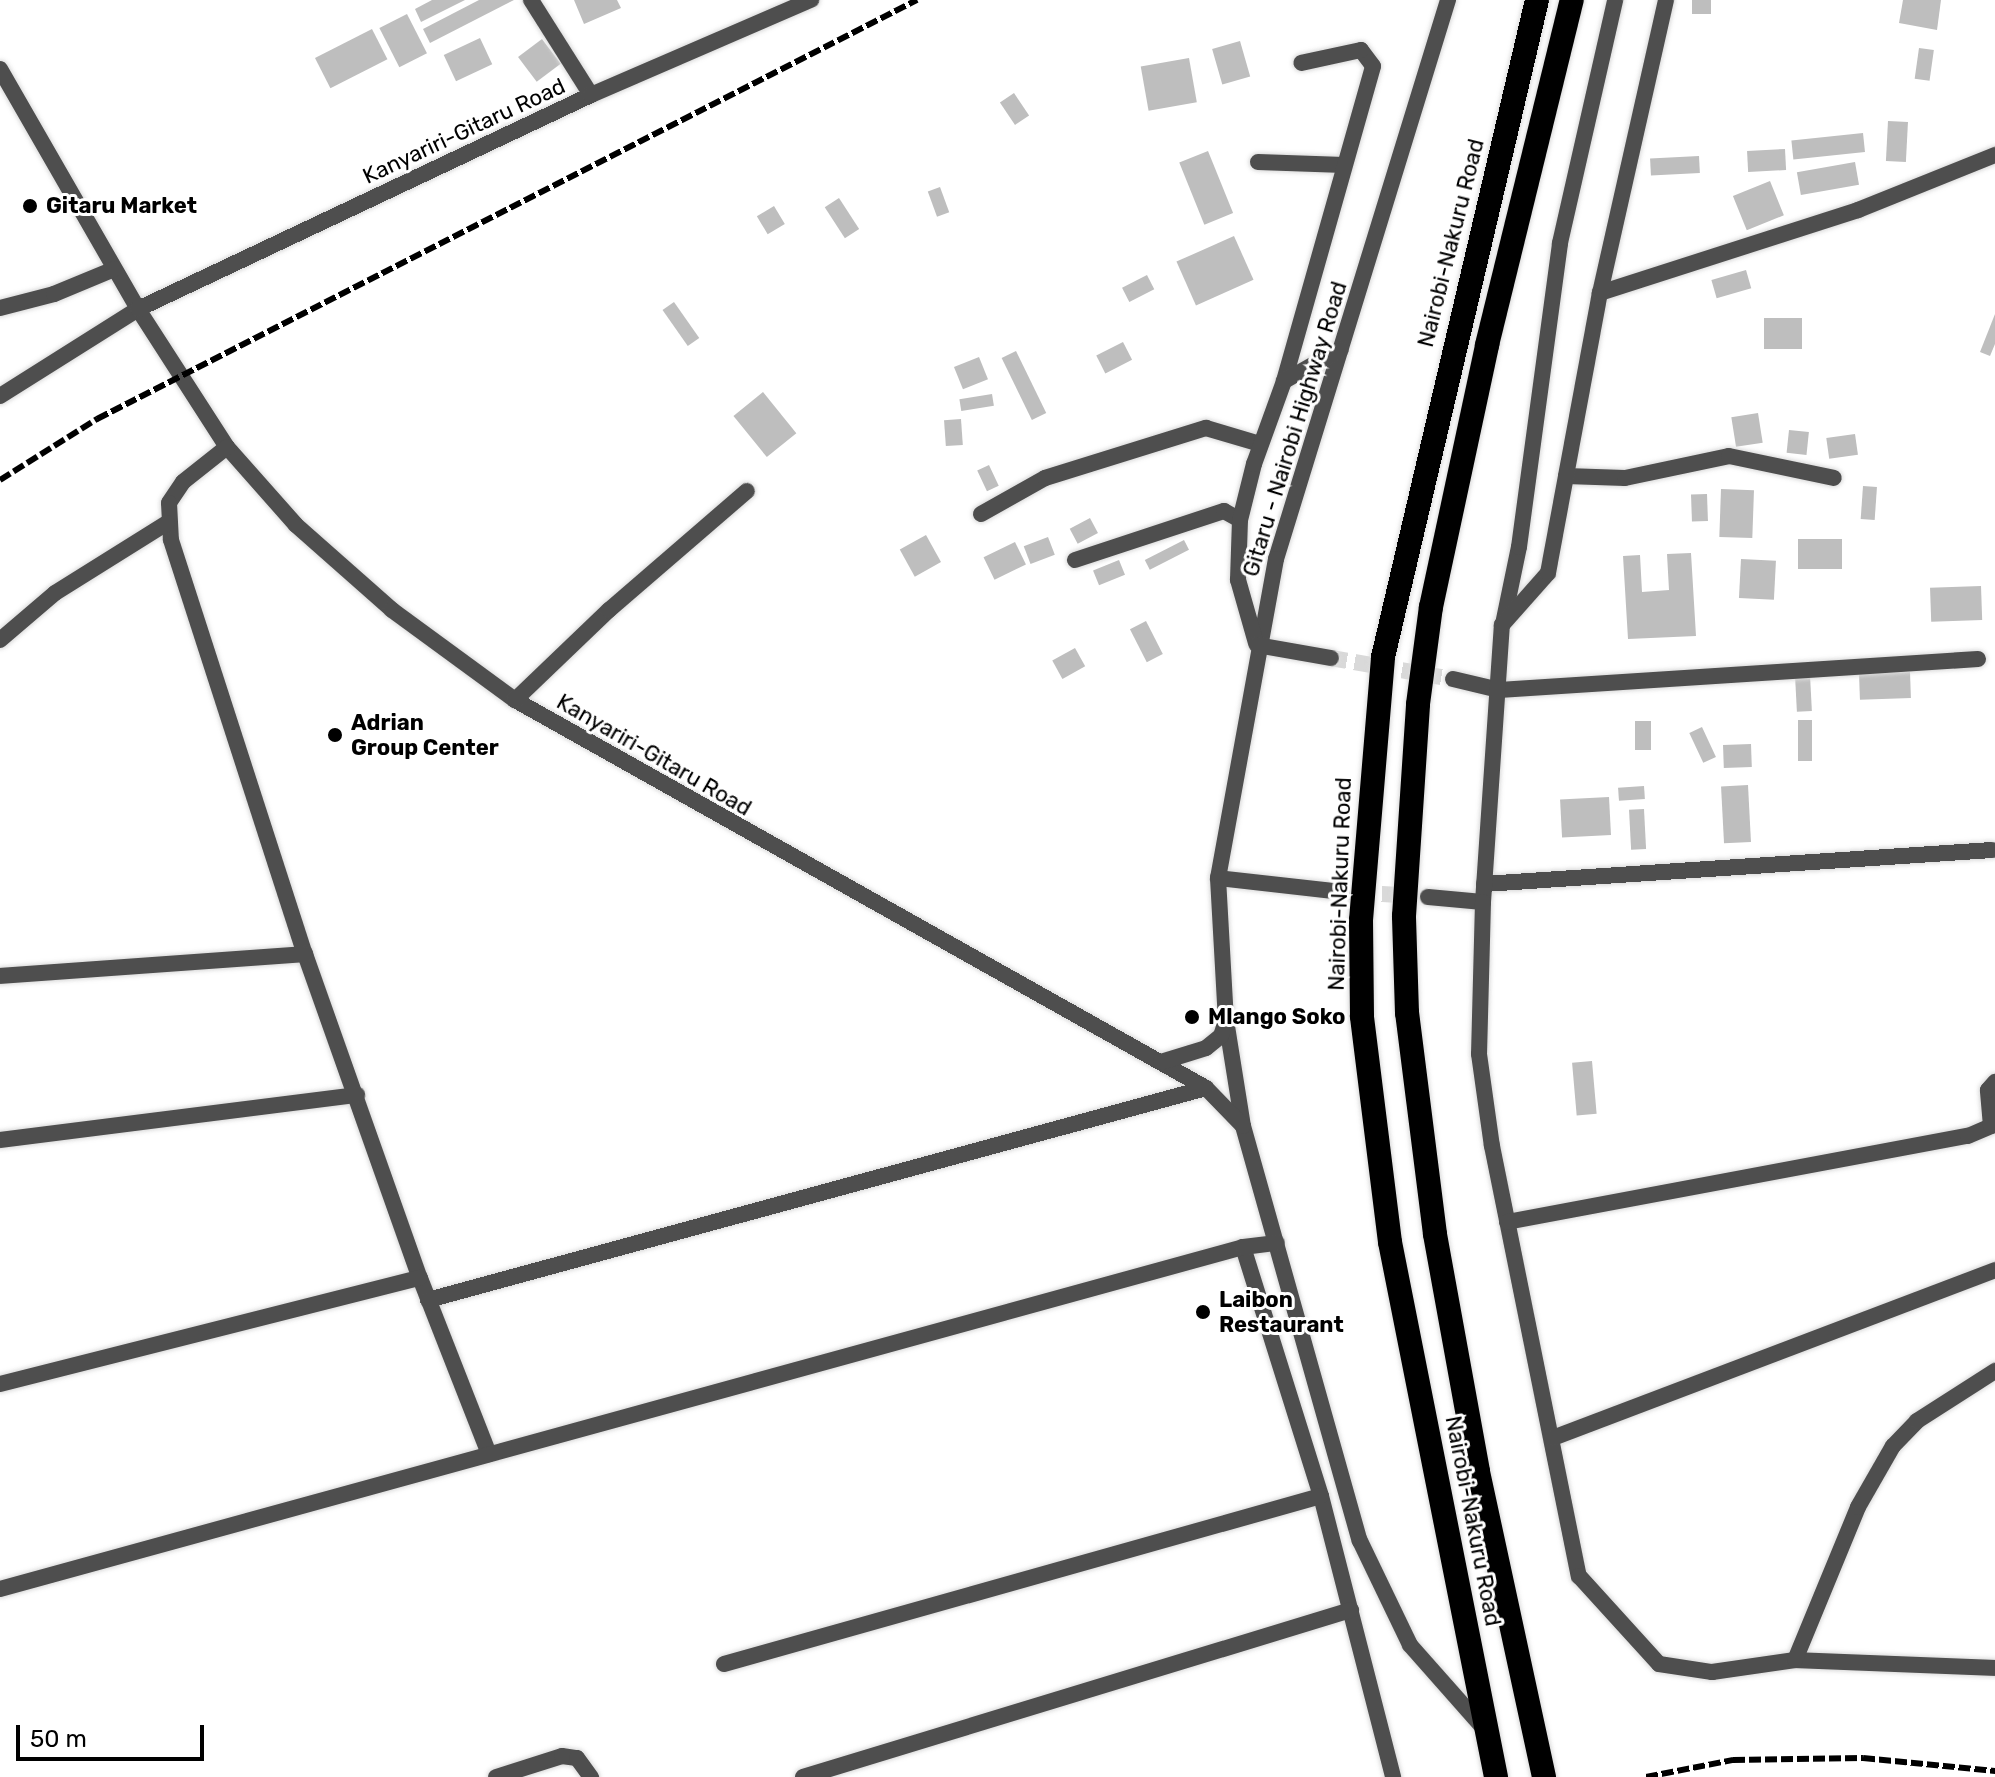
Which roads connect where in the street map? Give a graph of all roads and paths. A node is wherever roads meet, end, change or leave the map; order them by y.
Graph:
1 (531, 0) edge
2 (811, 0) edge
3 (1448, 0) edge
4 (1537, 0) edge
5 (1572, 0) edge
6 (1615, 0) edge
7 (1666, 0) edge
8 (1301, 63) dead end
9 (0, 69) edge
10 (591, 95) junction
11 (1995, 155) edge
12 (1258, 162) dead end
13 (1344, 165) junction
14 (114, 269) junction
15 (1600, 293) junction
16 (0, 308) edge
17 (138, 309) junction
18 (1341, 349) junction
19 (1284, 381) junction
20 (0, 396) edge
21 (1260, 444) junction
22 (227, 447) junction
23 (1566, 476) junction
24 (1834, 478) dead end
25 (747, 491) dead end
26 (981, 514) dead end
27 (1240, 520) junction
28 (167, 523) junction
29 (1075, 560) dead end
30 (1502, 625) junction
31 (0, 640) edge
32 (1257, 645) junction
33 (1331, 658) tunnel mouth
34 (1978, 659) dead end
35 (1453, 679) tunnel mouth
36 (1499, 690) junction
37 (515, 700) junction
38 (1992, 850) dead end
39 (1218, 878) junction
40 (1484, 884) junction
41 (1334, 891) tunnel mouth
42 (1428, 897) tunnel mouth
43 (1483, 902) junction
44 (305, 954) junction
45 (0, 976) edge
46 (1226, 1020) junction
47 (1161, 1062) junction
48 (1995, 1082) edge
49 (1206, 1088) junction
50 (357, 1095) junction
51 (1243, 1126) junction
52 (0, 1140) edge
53 (1507, 1222) junction
54 (1277, 1243) junction
55 (1243, 1247) junction
56 (1995, 1270) edge
57 (420, 1278) junction
58 (428, 1300) junction
59 (1995, 1371) edge
60 (0, 1384) edge
61 (1553, 1438) junction
62 (489, 1454) junction
63 (1321, 1496) junction
64 (0, 1589) edge
65 (1351, 1610) junction
66 (1795, 1660) junction
67 (724, 1664) dead end
68 (1995, 1668) edge
69 (1487, 1732) junction
70 (1495, 1772) edge
71 (496, 1777) edge
72 (591, 1777) edge
73 (803, 1777) edge
74 (1393, 1777) edge
75 (1544, 1777) edge

1 - 10 street
2 - 10 street, Kanyariri-Gitaru Road
3 - 18 street, Gitaru - Nairobi Highway Road
4 - 69 highway, Nairobi-Nakuru Road
5 - 75 highway, Nairobi-Nakuru Road
6 - 30 street
7 - 15 street
8 - 13 street
9 - 14 street, Kanyariri-Gitaru Road
10 - 17 street, Kanyariri-Gitaru Road
11 - 15 street
12 - 13 street
13 - 19 street
14 - 16 street
14 - 17 street, Kanyariri-Gitaru Road
15 - 23 street
17 - 20 street, Kanyariri-Gitaru Road
17 - 22 street, Kanyariri-Gitaru Road
18 - 19 street
18 - 32 street, Gitaru - Nairobi Highway Road
19 - 21 street
21 - 26 street
21 - 27 street
22 - 28 street
22 - 37 street, Kanyariri-Gitaru Road
23 - 24 street
23 - 30 street
25 - 37 street
27 - 29 street
27 - 32 street
28 - 31 street
28 - 44 street
30 - 36 street
32 - 33 street
32 - 39 street, Gitaru - Nairobi Highway Road
34 - 36 street
35 - 36 street
36 - 40 street
37 - 47 street, Kanyariri-Gitaru Road
38 - 40 street
39 - 41 street
39 - 46 street, Gitaru - Nairobi Highway Road
40 - 43 street
42 - 43 street
43 - 53 street
44 - 45 street
44 - 50 street
46 - 47 street
46 - 51 street, Gitaru - Nairobi Highway Road
47 - 49 street, Kanyariri-Gitaru Road
48 - 53 street
49 - 51 street, Kanyariri-Gitaru Road
49 - 58 street
50 - 52 street
50 - 57 street
51 - 54 street
53 - 61 street
54 - 55 street
54 - 69 street
55 - 62 street
55 - 63 street
56 - 61 street
57 - 58 street
57 - 60 street
58 - 62 street
59 - 66 street
61 - 66 street
62 - 64 street
63 - 65 street
63 - 67 street
65 - 73 street
65 - 74 street
66 - 68 street
69 - 70 highway, Nairobi-Nakuru Road
71 - 72 street

